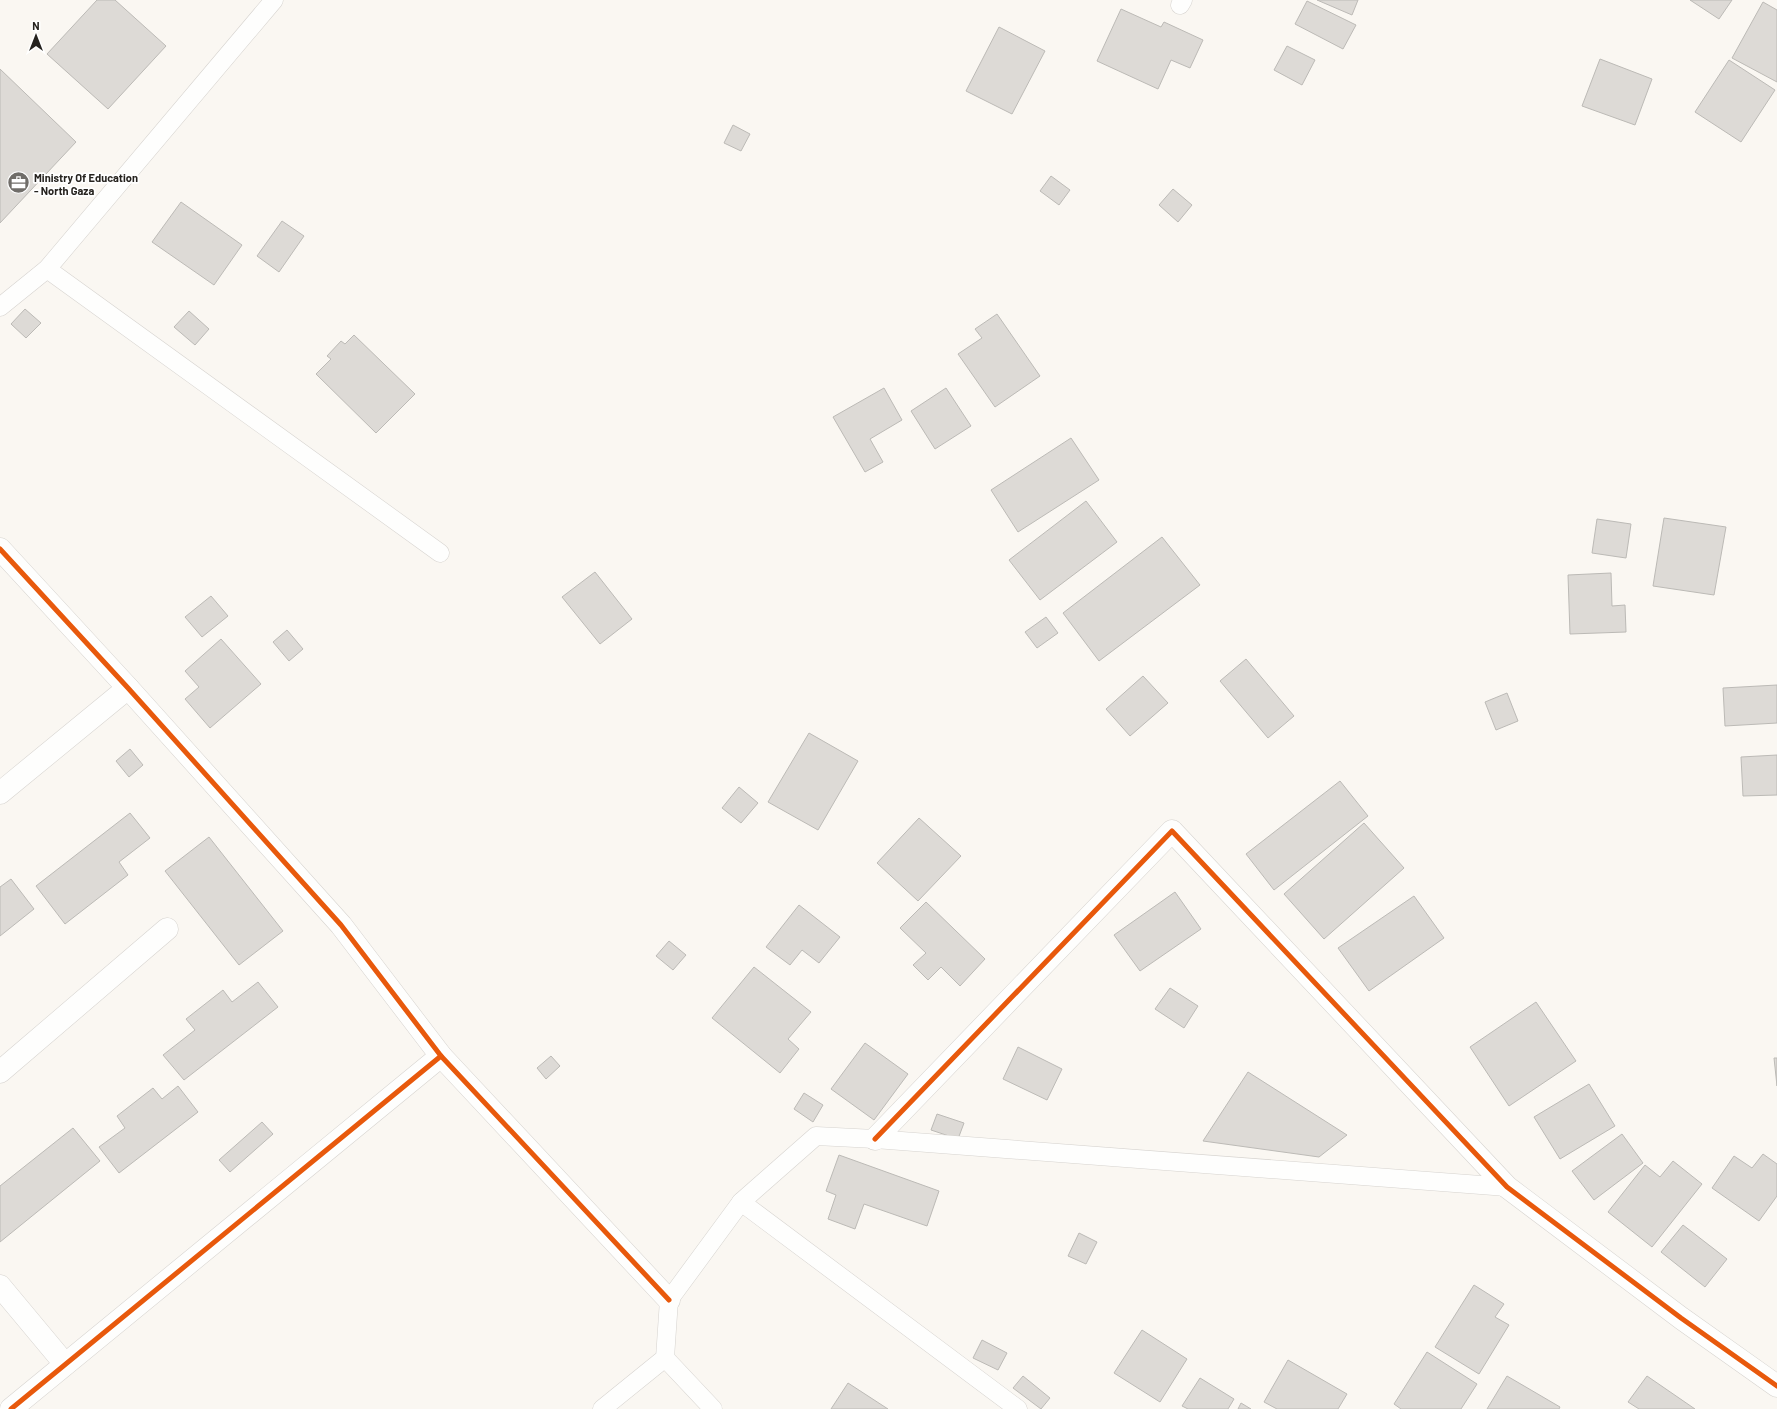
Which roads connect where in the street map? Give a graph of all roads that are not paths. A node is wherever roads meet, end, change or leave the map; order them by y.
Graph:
1 (274, 0) edge
2 (47, 269) junction
3 (0, 307) edge
4 (0, 549) edge
5 (440, 553) dead end
6 (128, 688) junction
7 (3, 784) edge
8 (167, 929) dead end
9 (441, 1056) junction
10 (0, 1072) edge
11 (874, 1139) junction
12 (1507, 1187) junction
13 (741, 1202) junction
14 (0, 1286) edge
15 (669, 1300) junction
16 (665, 1358) junction
17 (65, 1364) junction
18 (1777, 1386) edge
19 (11, 1409) edge
20 (602, 1409) edge
21 (712, 1409) edge
22 (1018, 1409) edge

1 - 2 lane
2 - 3 lane
2 - 5 lane
4 - 6 street
6 - 7 street
6 - 9 street
8 - 10 street
9 - 15 street
9 - 17 street
11 - 12 lane
11 - 12 street
11 - 13 lane
12 - 18 street
13 - 15 lane
13 - 22 lane
14 - 17 street
15 - 16 lane
16 - 20 lane
16 - 21 lane
17 - 19 street

